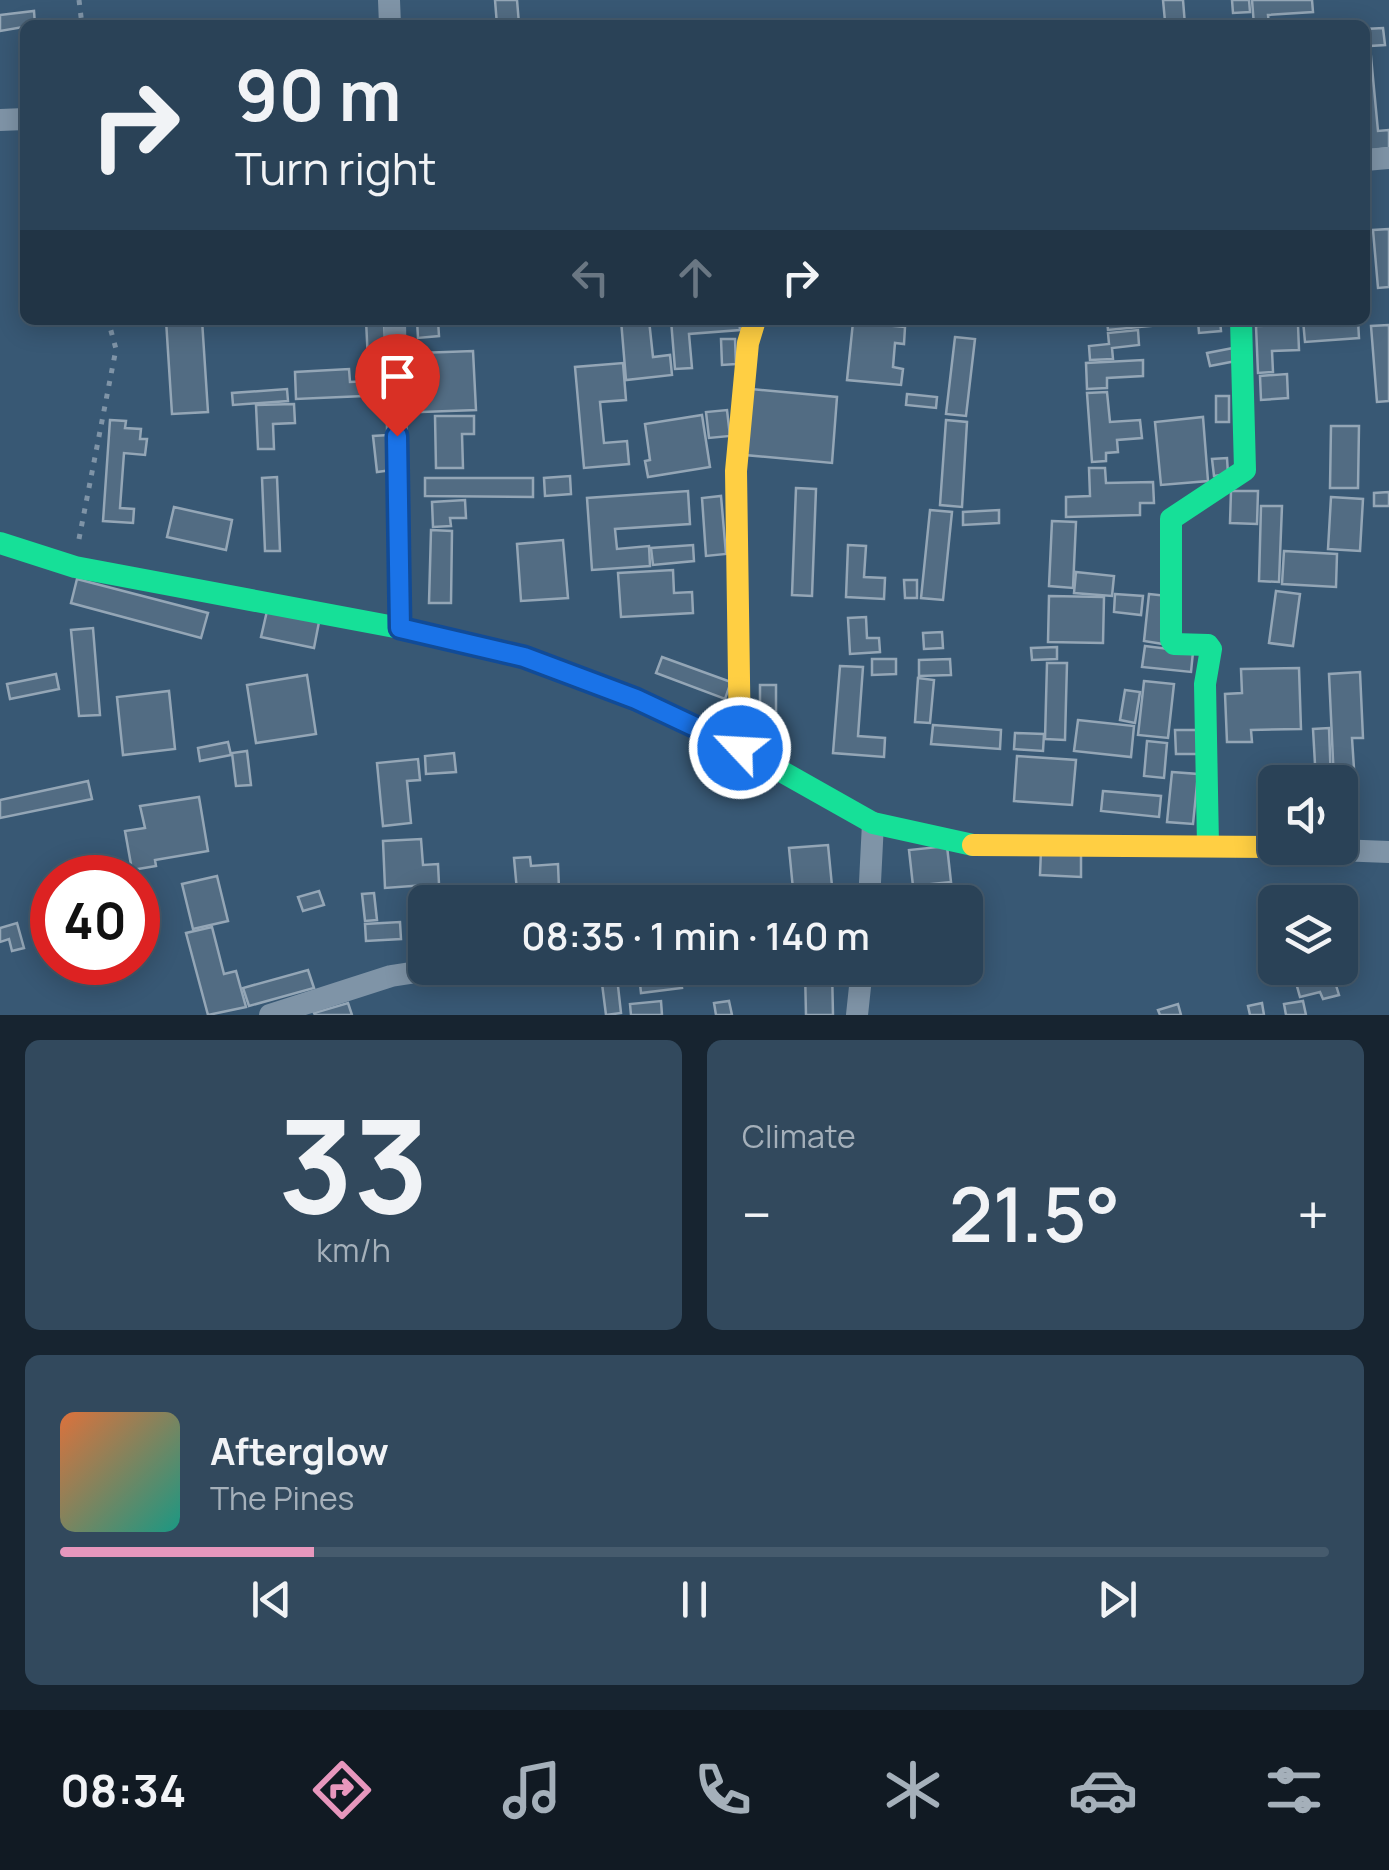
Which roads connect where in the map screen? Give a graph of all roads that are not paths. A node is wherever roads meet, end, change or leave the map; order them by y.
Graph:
1 (395, 325) edge
2 (753, 325) edge
3 (1240, 325) edge
4 (0, 543) edge
5 (400, 628) junction
6 (740, 748) junction
7 (873, 823) junction
8 (1208, 845) junction
9 (1258, 846) edge
10 (1358, 851) edge
11 (1389, 852) edge
12 (870, 885) edge
13 (408, 973) edge
14 (860, 985) edge
15 (270, 1015) edge
16 (856, 1015) edge

1 - 5 street
2 - 6 street
3 - 8 street
4 - 5 street
5 - 6 street
6 - 7 street
7 - 8 street
7 - 12 street
8 - 9 street
10 - 11 street
13 - 15 street
14 - 16 street

